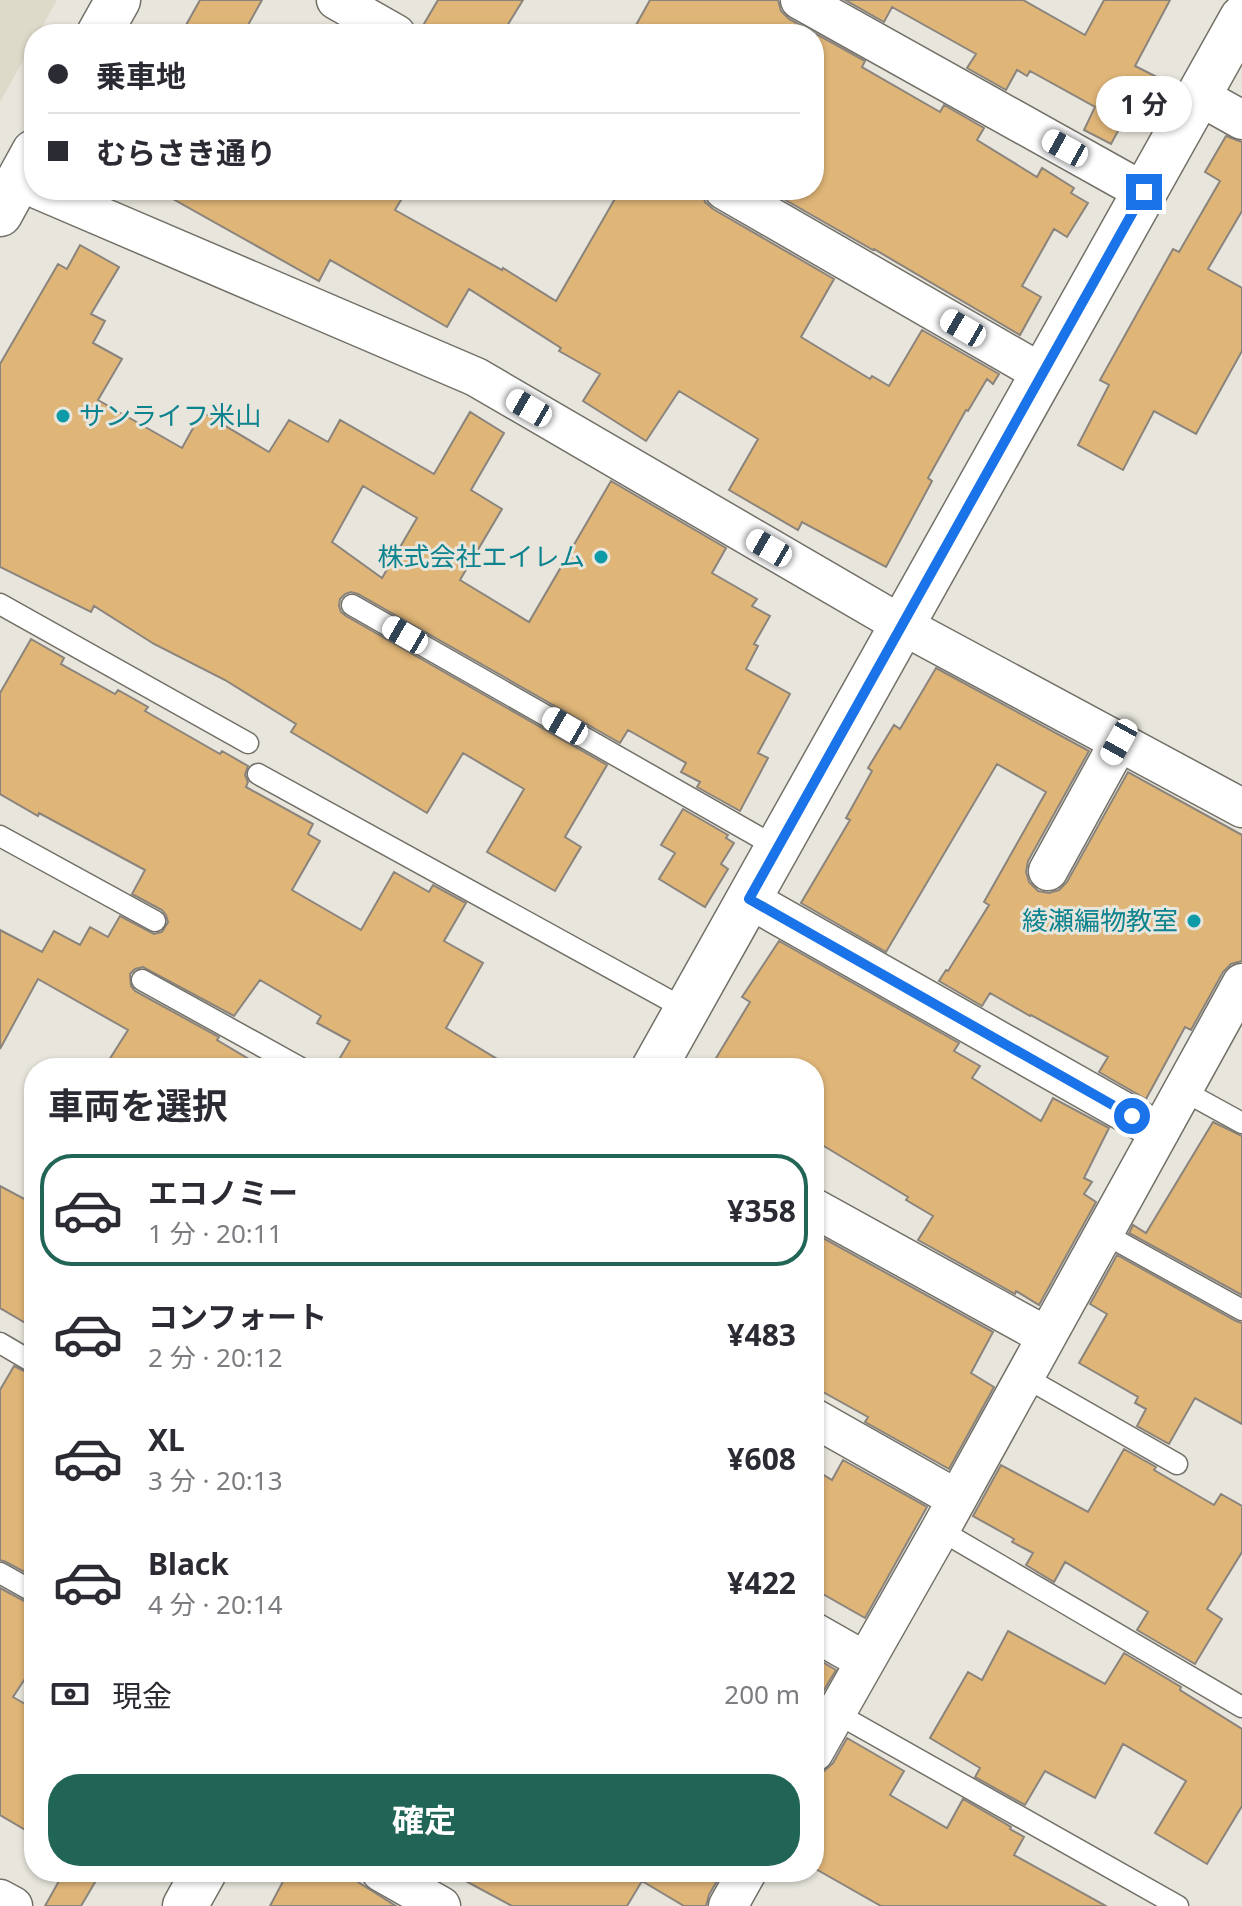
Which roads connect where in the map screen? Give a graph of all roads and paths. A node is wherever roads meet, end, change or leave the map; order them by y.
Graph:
1 (118, 0) edge
2 (336, 0) edge
3 (800, 0) edge
4 (1242, 18) edge
5 (105, 24) edge
6 (378, 24) edge
7 (1199, 96) junction
8 (1242, 120) edge
9 (1144, 192) junction
10 (61, 200) edge
11 (741, 200) edge
12 (1043, 374) junction
13 (0, 604) edge
14 (352, 605) dead end
15 (902, 625) junction
16 (1119, 742) junction
17 (248, 743) dead end
18 (258, 774) dead end
19 (1242, 808) edge
20 (0, 836) edge
21 (778, 848) junction
22 (1048, 871) dead end
23 (749, 899) junction
24 (155, 921) dead end
25 (142, 980) dead end
26 (1242, 983) edge
27 (687, 1010) junction
28 (283, 1058) edge
29 (660, 1058) edge
30 (1182, 1090) junction
31 (1242, 1123) edge
32 (1160, 1132) junction
33 (824, 1214) edge
34 (1103, 1233) junction
35 (1242, 1310) edge
36 (1046, 1336) junction
37 (0, 1343) edge
38 (24, 1357) edge
39 (1023, 1376) junction
40 (824, 1425) edge
41 (1177, 1464) dead end
42 (948, 1514) junction
43 (0, 1573) edge
44 (24, 1586) edge
45 (824, 1638) edge
46 (865, 1661) junction
47 (1242, 1707) edge
48 (836, 1713) junction
49 (824, 1734) edge
50 (198, 1882) edge
51 (399, 1882) edge
52 (0, 1899) edge
53 (13, 1906) edge
54 (185, 1906) edge
55 (441, 1906) edge
56 (1178, 1906) edge

1 - 5 street
2 - 6 street
3 - 9 street
4 - 7 street
7 - 8 street
7 - 9 street
9 - 12 street
10 - 15 street
11 - 12 street
12 - 15 street
13 - 17 lane
14 - 21 lane
15 - 16 street
15 - 21 street
16 - 19 street
16 - 22 street
18 - 27 lane
20 - 24 lane
21 - 23 street
23 - 27 street
23 - 32 street
25 - 28 lane
26 - 30 street
27 - 29 street
30 - 31 lane
30 - 32 street
32 - 34 street
33 - 36 street
34 - 35 lane
34 - 36 street
36 - 39 street
37 - 38 lane
39 - 41 lane
39 - 42 street
40 - 42 street
42 - 46 street
42 - 47 lane
43 - 44 lane
45 - 46 street
46 - 48 street
48 - 49 street
48 - 56 lane
50 - 54 street
51 - 55 street
52 - 53 street

